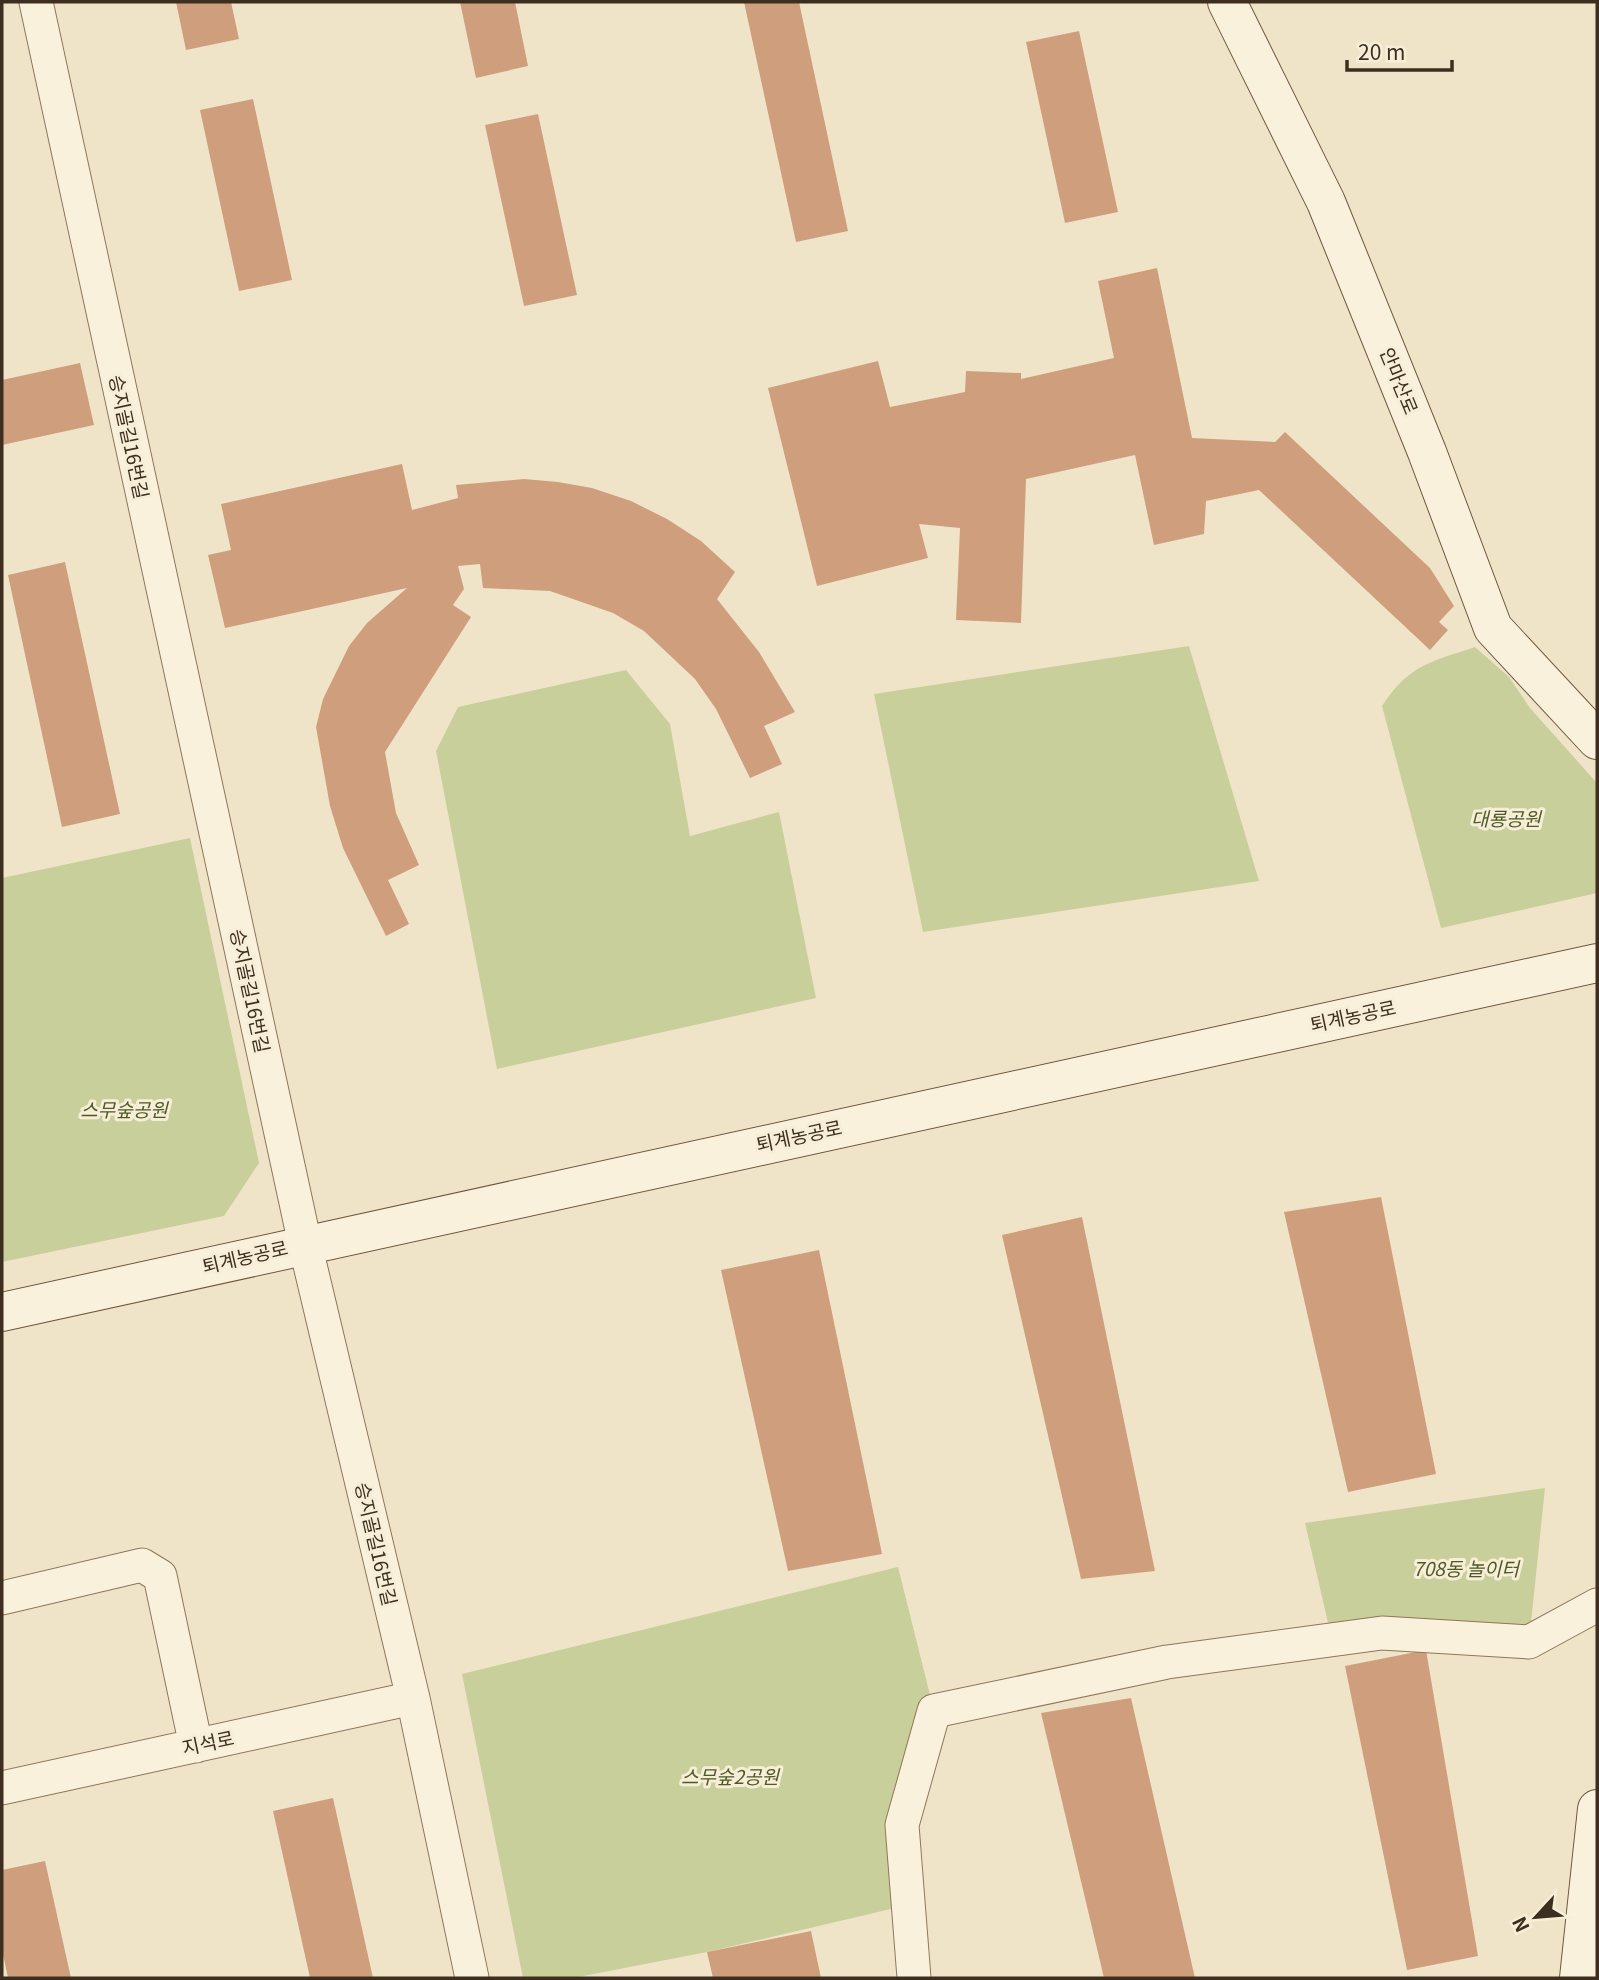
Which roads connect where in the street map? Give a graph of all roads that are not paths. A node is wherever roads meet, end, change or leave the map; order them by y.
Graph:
1 (36, 2) edge
2 (1227, 2) edge
3 (1597, 740) edge
4 (1597, 963) edge
5 (305, 1244) junction
6 (2, 1312) edge
7 (2, 1598) edge
8 (1597, 1605) edge
9 (413, 1698) junction
10 (196, 1746) junction
11 (2, 1788) edge
12 (1597, 1809) edge
13 (472, 1978) edge
14 (914, 1978) edge
15 (1579, 1978) edge

1 - 5 street, 승지골길16번길
2 - 3 street, 안마산로
4 - 5 street, 퇴계농공로
5 - 6 street, 퇴계농공로
5 - 9 street, 승지골길16번길
7 - 10 street
8 - 14 street
9 - 10 street, 지석로
9 - 13 street, 승지골길16번길
10 - 11 street, 지석로
12 - 15 street

